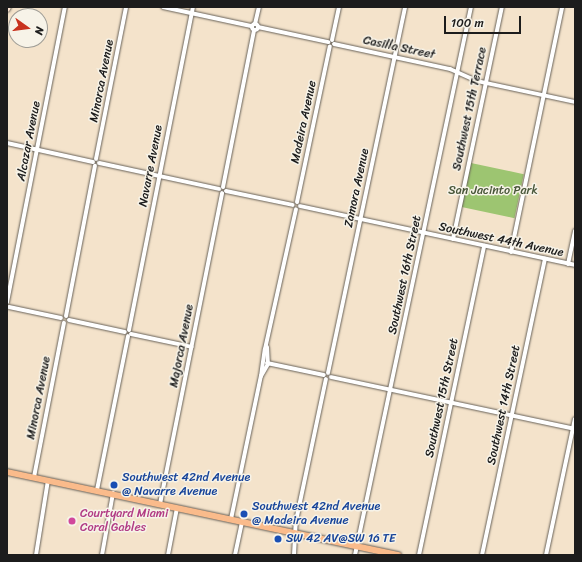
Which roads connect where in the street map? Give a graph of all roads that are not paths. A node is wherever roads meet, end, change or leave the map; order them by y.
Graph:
1 (65, 7) edge
2 (126, 7) edge
3 (163, 7) edge
4 (193, 7) edge
5 (259, 7) edge
6 (339, 7) edge
7 (405, 7) edge
8 (471, 7) edge
9 (502, 7) edge
10 (562, 7) edge
11 (191, 13) junction
12 (255, 27) junction
13 (331, 43) junction
14 (394, 57) junction
15 (457, 73) junction
16 (486, 83) junction
17 (543, 95) junction
18 (575, 102) edge
19 (7, 143) edge
20 (37, 150) junction
21 (96, 163) junction
22 (159, 176) junction
23 (223, 190) junction
24 (297, 206) junction
25 (360, 220) junction
26 (575, 231) edge
27 (424, 233) junction
28 (453, 239) junction
29 (484, 246) junction
30 (511, 252) junction
31 (545, 259) junction
32 (568, 264) junction
33 (575, 265) edge
34 (7, 306) edge
35 (61, 318) junction
36 (67, 318) junction
37 (64, 323) junction
38 (128, 333) junction
39 (192, 347) junction
40 (266, 363) junction
41 (327, 376) junction
42 (390, 390) junction
43 (451, 402) junction
44 (512, 415) junction
45 (575, 419) edge
46 (574, 428) edge
47 (9, 471) edge
48 (34, 477) junction
49 (48, 480) junction
50 (97, 490) junction
51 (113, 493) junction
52 (160, 504) junction
53 (177, 508) junction
54 (231, 519) junction
55 (242, 522) junction
56 (296, 533) junction
57 (357, 547) junction
58 (36, 555) edge
59 (102, 555) edge
60 (168, 555) edge
61 (235, 555) edge
62 (294, 555) edge
63 (355, 555) edge
64 (398, 555) edge
65 (419, 555) edge
66 (482, 555) edge
67 (546, 555) edge

1 - 20 street, Alcazar Avenue
2 - 21 street, Minorca Avenue
3 - 11 street, Casilla Street
4 - 11 street, Navarre Avenue
5 - 12 street, Majorca Avenue
6 - 13 street, Madeira Avenue
7 - 14 street, Zamora Avenue
8 - 15 street, Southwest 16th Street
9 - 16 street, Southwest 15th Terrace
10 - 17 street
11 - 12 street, Casilla Street
11 - 22 street, Navarre Avenue
12 - 13 street, Casilla Street
12 - 23 street, Majorca Avenue
13 - 14 street, Casilla Street
13 - 24 street, Madeira Avenue
14 - 15 street, Casilla Street
14 - 25 street, Zamora Avenue
15 - 16 street, Casilla Street
15 - 27 street, Southwest 16th Street
16 - 17 street, Casilla Street
16 - 28 street, Southwest 15th Terrace
17 - 18 street, Casilla Street
17 - 30 street
19 - 20 street, Southwest 44th Avenue
20 - 21 street, Southwest 44th Avenue
20 - 34 street, Alcazar Avenue
21 - 22 street, Southwest 44th Avenue
21 - 36 street, Minorca Avenue
22 - 23 street, Southwest 44th Avenue
22 - 38 street, Navarre Avenue
23 - 24 street, Southwest 44th Avenue
23 - 39 street, Majorca Avenue
24 - 25 street, Southwest 44th Avenue
24 - 40 street, Madeira Avenue
25 - 27 street, Southwest 44th Avenue
25 - 41 street, Zamora Avenue
26 - 32 street
27 - 28 street, Southwest 44th Avenue
27 - 42 street, Southwest 16th Street
28 - 29 street, Southwest 44th Avenue
29 - 30 street, Southwest 44th Avenue
29 - 43 street, Southwest 15th Street
30 - 31 street, Southwest 44th Avenue
31 - 32 street, Southwest 44th Avenue
31 - 44 street, Southwest 14th Street
32 - 33 street, Southwest 44th Avenue
34 - 35 street
35 - 36 street
35 - 37 street
36 - 37 street
36 - 38 street
37 - 48 street, Minorca Avenue
38 - 39 street
38 - 50 street, Navarre Avenue
39 - 52 street, Majorca Avenue
40 - 41 street
40 - 54 street
41 - 42 street
41 - 56 street, Zamora Avenue
42 - 43 street
42 - 57 street, Southwest 16th Street
43 - 44 street
43 - 65 street, Southwest 15th Street
44 - 46 street
44 - 66 street, Southwest 14th Street
45 - 46 street
46 - 67 street
47 - 48 main road
48 - 49 main road
49 - 50 main road
49 - 58 street
50 - 51 main road
51 - 52 main road
51 - 59 street
52 - 53 main road
53 - 54 main road
53 - 60 street
54 - 55 main road
55 - 56 main road
55 - 61 street
56 - 57 main road
56 - 62 street, Zamora Avenue
57 - 63 street, Southwest 16th Street
57 - 64 main road

